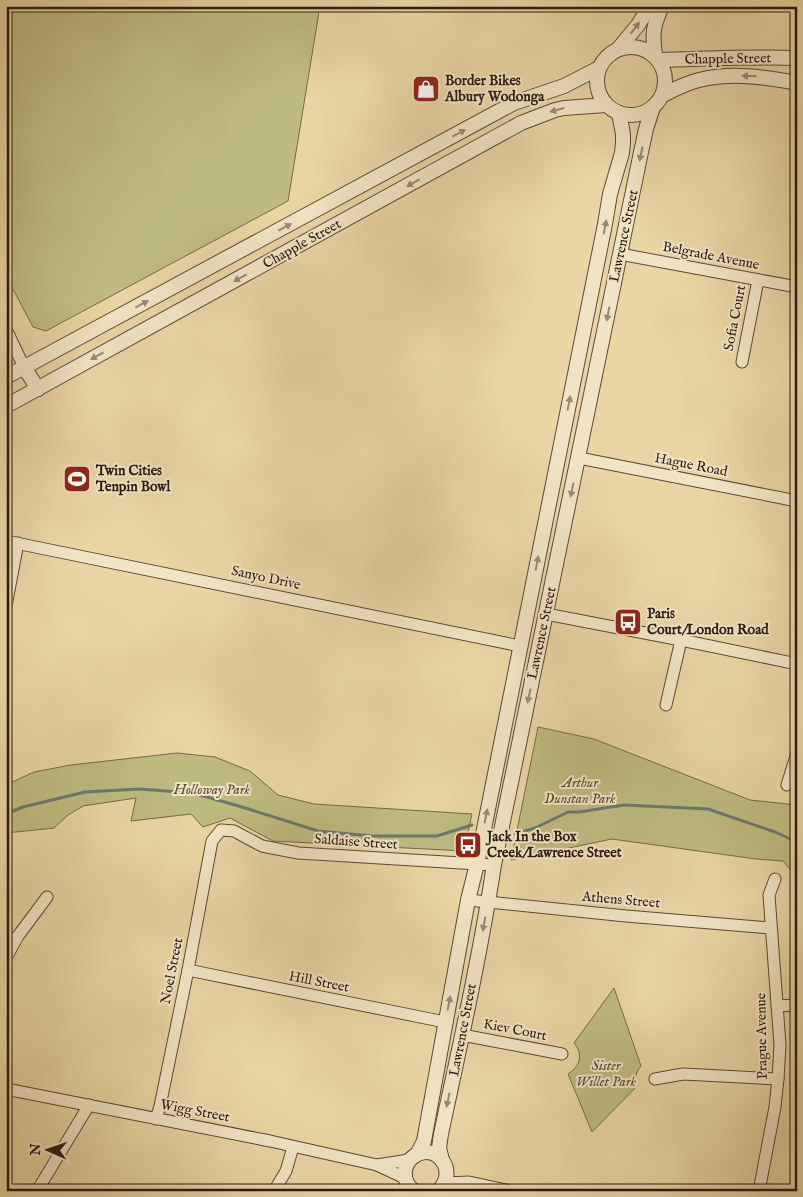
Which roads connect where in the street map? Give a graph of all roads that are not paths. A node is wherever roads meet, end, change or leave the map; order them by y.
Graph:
1 (650, 6) edge
2 (662, 6) edge
3 (619, 48) junction
4 (657, 58) junction
5 (797, 58) edge
6 (599, 68) junction
7 (797, 83) edge
8 (663, 95) junction
9 (606, 106) junction
10 (653, 107) junction
11 (619, 113) junction
12 (600, 251) junction
13 (620, 254) junction
14 (758, 280) junction
15 (797, 287) edge
16 (6, 329) edge
17 (742, 362) dead end
18 (24, 367) junction
19 (6, 377) edge
20 (38, 389) junction
21 (6, 406) edge
22 (579, 458) junction
23 (797, 501) edge
24 (6, 541) edge
25 (18, 543) junction
26 (6, 606) edge
27 (528, 610) junction
28 (546, 614) junction
29 (681, 640) junction
30 (520, 646) junction
31 (538, 650) junction
32 (797, 664) edge
33 (666, 704) dead end
34 (797, 753) edge
35 (787, 785) dead end
36 (220, 830) joint
37 (477, 864) junction
38 (494, 865) junction
39 (775, 879) dead end
40 (47, 897) dead end
41 (468, 900) junction
42 (488, 902) junction
43 (771, 928) junction
44 (6, 958) edge
45 (188, 970) junction
46 (797, 1005) edge
47 (777, 1006) junction
48 (445, 1022) junction
49 (462, 1035) junction
50 (562, 1054) dead end
51 (778, 1079) junction
52 (654, 1080) dead end
53 (6, 1089) edge
54 (89, 1105) junction
55 (156, 1119) junction
56 (293, 1147) junction
57 (414, 1157) junction
58 (377, 1164) junction
59 (444, 1164) junction
60 (469, 1182) junction
61 (410, 1187) edge
62 (441, 1187) edge
63 (37, 1191) edge
64 (274, 1191) edge
65 (510, 1191) edge
66 (759, 1191) edge

3 -> 1 street
2 - 4 street
3 - 4 street
3 - 6 street
4 - 5 street, Chapple Street
4 - 8 street
6 - 9 street
18 -> 6 street, Chapple Street
7 -> 8 street, Chapple Street
8 - 10 street
9 - 11 street
9 -> 20 street, Chapple Street
10 - 11 street
10 -> 13 street, Lawrence Street
12 -> 11 street, Lawrence Street
12 - 13 street
27 -> 12 street, Lawrence Street
13 - 14 street, Belgrade Avenue
13 -> 22 street, Lawrence Street
14 - 15 street, Belgrade Avenue
14 - 17 street, Sofia Court
16 - 18 street
18 - 19 street, Chapple Street
18 - 20 street
20 - 21 street, Chapple Street
22 - 23 street, Hague Road
22 -> 28 street, Lawrence Street
24 - 25 street, Sanyo Drive
25 - 26 street
25 - 30 street, Sanyo Drive
27 - 28 street
27 - 30 street, Lawrence Street
28 - 29 street
28 - 31 street, Lawrence Street
29 - 32 street
29 - 33 street
30 - 31 street
37 -> 30 street, Lawrence Street
31 -> 38 street, Lawrence Street
34 - 35 street
36 - 37 street, Saldaise Street
36 - 45 street, Noel Street
37 - 38 street, Saldaise Street
37 - 41 street, Lawrence Street
38 - 42 street, Lawrence Street
39 - 43 street, Prague Avenue
40 - 44 street
41 - 42 street, Athens Street
48 -> 41 street, Lawrence Street
42 - 43 street, Athens Street
42 -> 49 street, Lawrence Street
43 - 47 street, Prague Avenue
45 - 48 street, Hill Street
45 - 55 street, Noel Street
46 - 47 street
47 - 51 street, Prague Avenue
48 - 57 street, Lawrence Street
49 - 50 street, Kiev Court
49 -> 59 street, Lawrence Street
51 - 52 street
51 - 66 street, Prague Avenue
53 - 54 street, Wigg Street
54 - 55 street, Wigg Street
54 - 63 street
55 - 56 street, Wigg Street
56 - 58 street, Wigg Street
56 - 64 street
57 - 58 street, Wigg Street
57 - 59 street
57 - 61 street, Lawrence Street
58 - 61 street, Wigg Street
59 - 60 street
59 - 62 street, Lawrence Street
60 - 62 street
60 - 65 street

